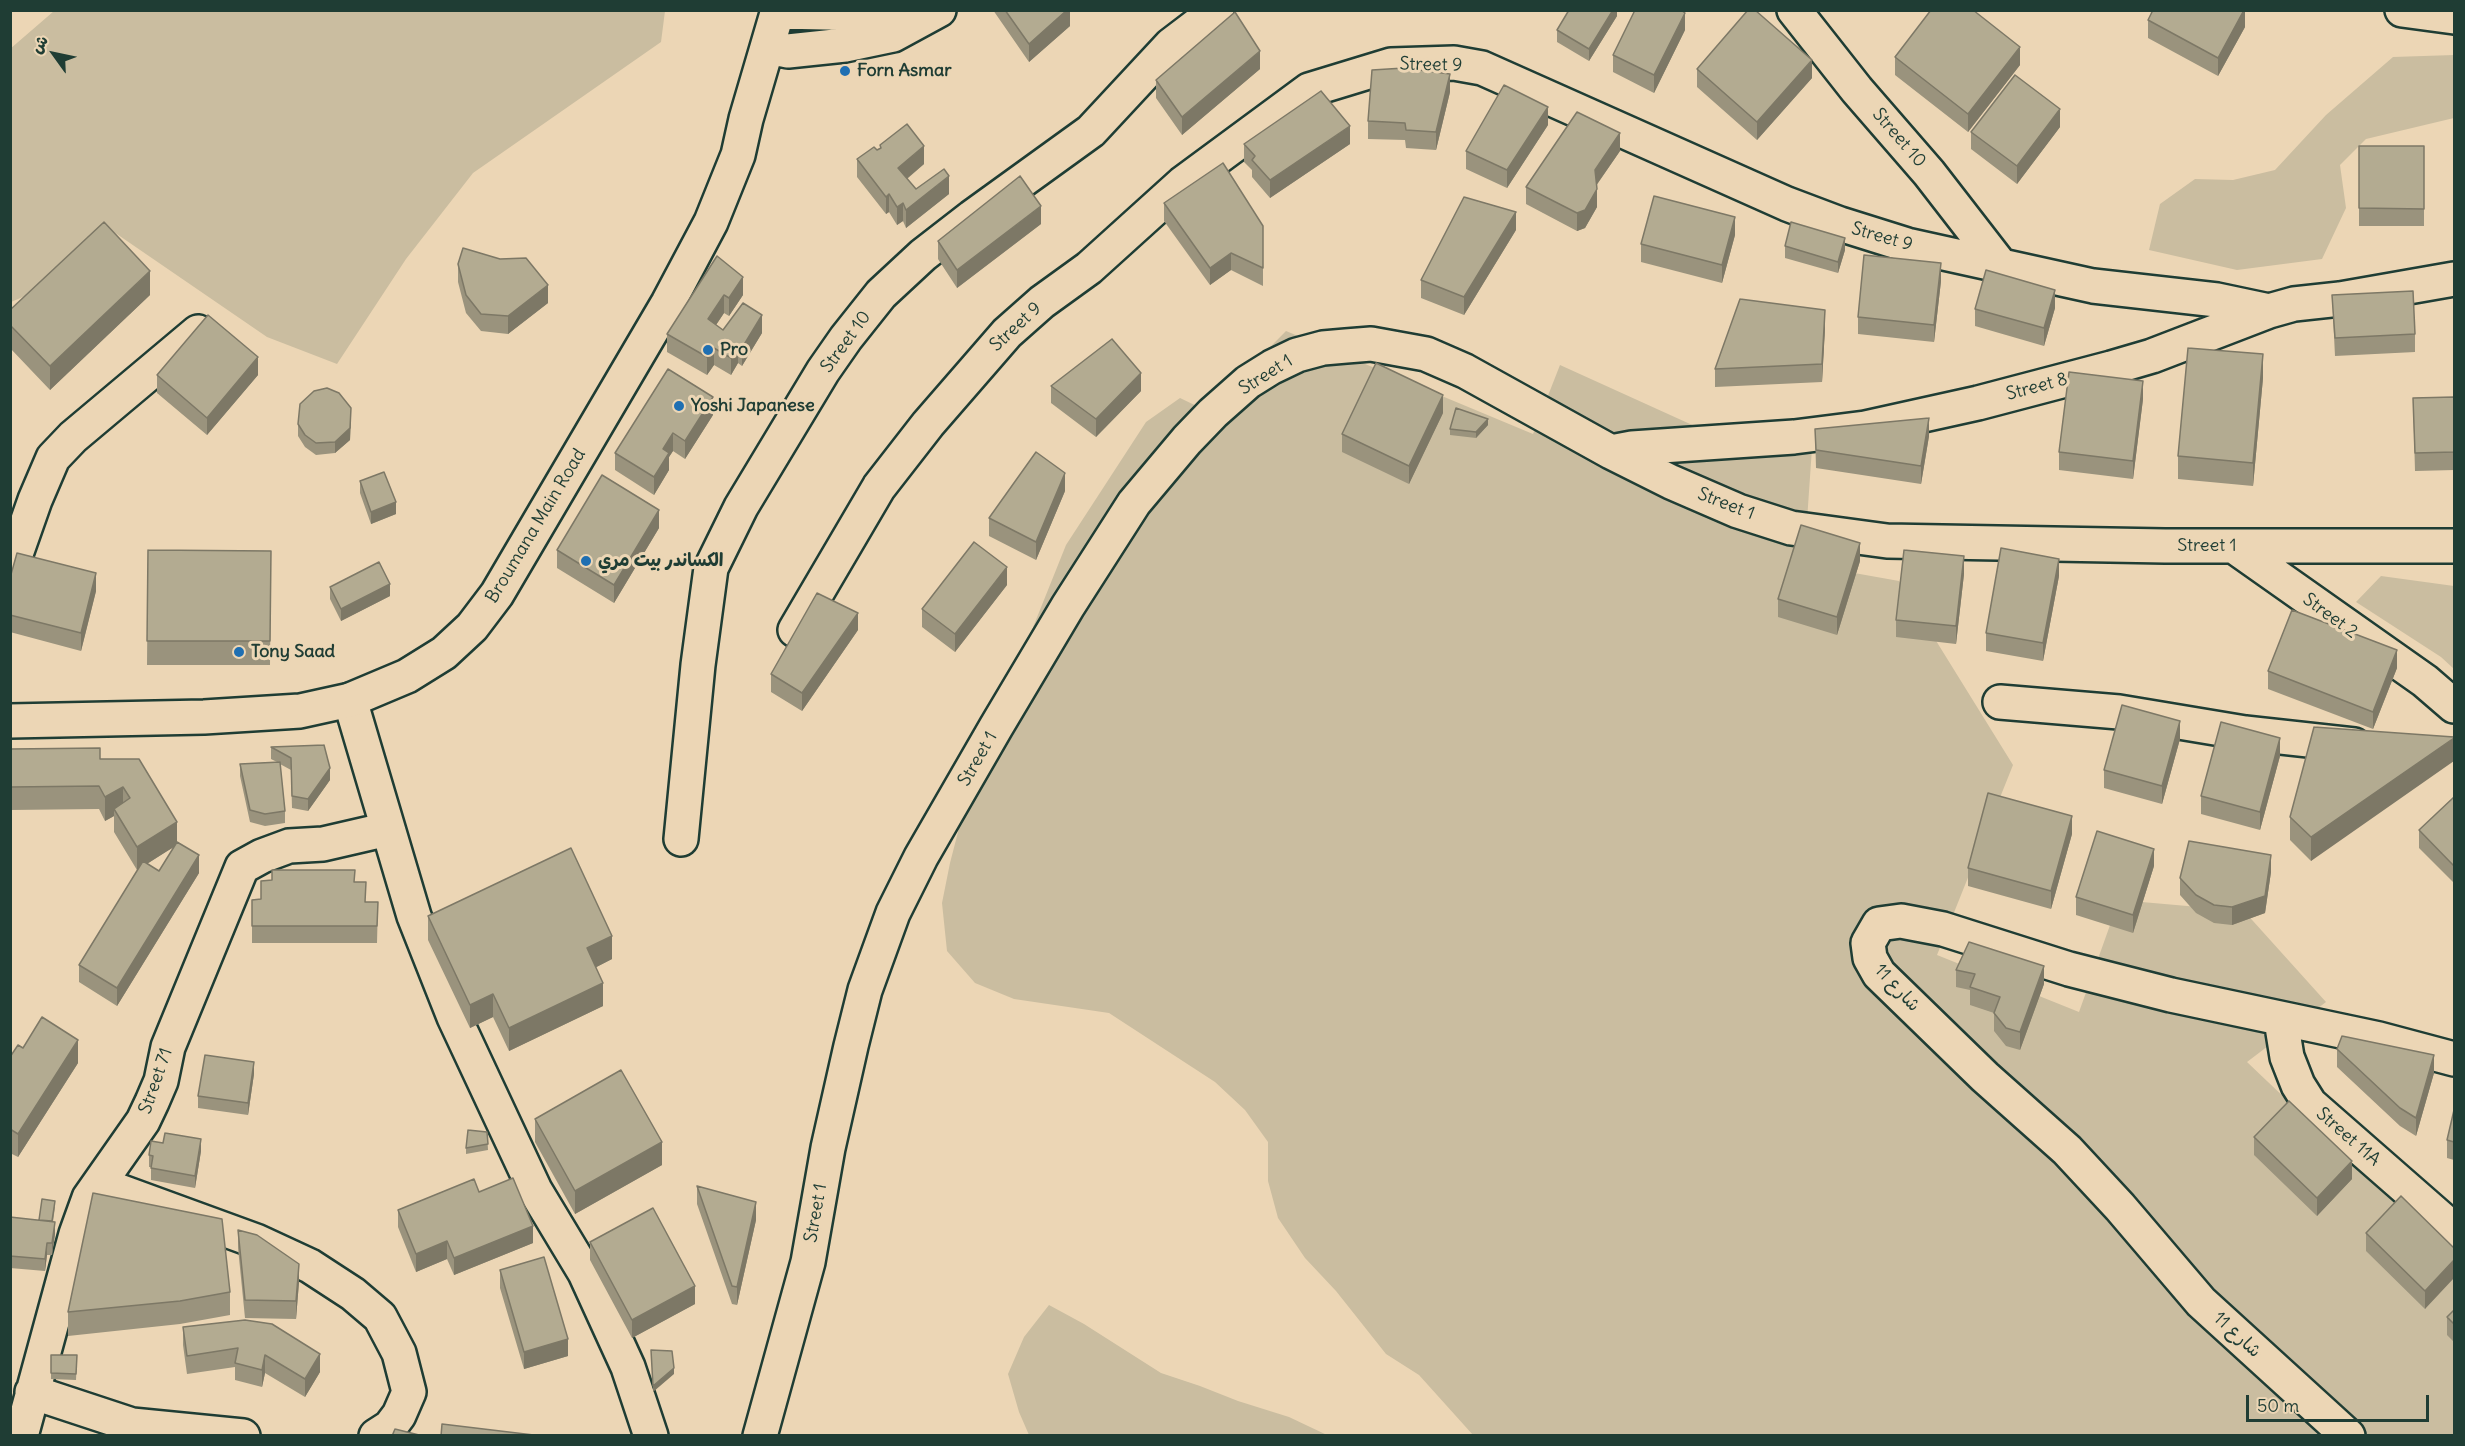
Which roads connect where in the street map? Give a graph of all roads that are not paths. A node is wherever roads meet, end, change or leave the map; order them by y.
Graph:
1 (1217, 10) edge
2 (1794, 10) edge
3 (2402, 10) edge
4 (789, 12) edge
5 (935, 13) edge
6 (2454, 17) edge
7 (779, 49) junction
8 (2001, 266) junction
9 (2454, 279) edge
10 (2270, 311) junction
11 (198, 332) edge
12 (1611, 452) junction
13 (2454, 546) edge
14 (2235, 547) junction
15 (10, 571) edge
16 (795, 630) edge
17 (350, 700) junction
18 (2000, 702) dead end
19 (2454, 706) edge
20 (10, 721) edge
21 (2387, 744) edge
22 (388, 829) junction
23 (681, 838) dead end
24 (2281, 1020) junction
25 (2454, 1059) edge
26 (100, 1184) junction
27 (2454, 1230) edge
28 (32, 1392) junction
29 (21, 1436) edge
30 (243, 1436) edge
31 (376, 1436) edge
32 (651, 1436) edge
33 (760, 1436) edge
34 (2348, 1436) edge

1 - 23 street, Street 10
2 - 8 street, Street 10
3 - 6 street
4 - 5 street
4 - 7 street, Broumana Main Road
5 - 7 street
7 - 17 street, Broumana Main Road
8 - 10 street, Street 9
8 - 16 street, Street 9
9 - 10 street, Street 8
10 - 12 street, Street 8
11 - 15 street
12 - 14 street, Street 1
12 - 33 street, Street 1
13 - 14 street, Street 1
14 - 19 street, Street 2
17 - 20 street, Broumana Main Road
17 - 22 street
18 - 21 street
22 - 26 street, Street 71
22 - 32 street
24 - 25 street, شارع 11
24 - 27 street, Street 11A
24 - 34 street, شارع 11
26 - 28 street, Street 71
26 - 31 street
28 - 29 street, Street 71
28 - 30 street

